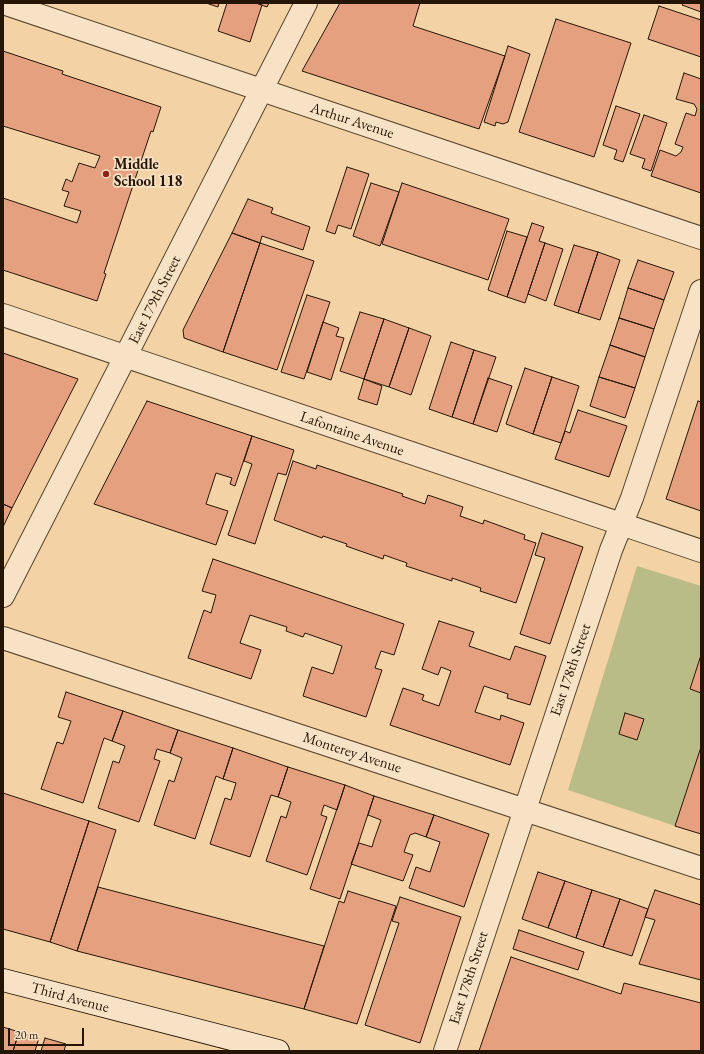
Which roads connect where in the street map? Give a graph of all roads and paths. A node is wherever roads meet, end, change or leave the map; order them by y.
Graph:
1 (3, 3) edge
2 (306, 3) edge
3 (260, 91) junction
4 (701, 238) edge
5 (701, 291) edge
6 (3, 315) edge
7 (125, 358) junction
8 (621, 524) junction
9 (701, 551) edge
10 (3, 596) edge
11 (3, 638) edge
12 (524, 810) junction
13 (701, 868) edge
14 (3, 980) edge
15 (278, 1051) edge
16 (445, 1051) edge

1 - 3 street, Arthur Avenue
2 - 3 street, East 179th Street
3 - 4 street, Arthur Avenue
3 - 7 street, East 179th Street
5 - 8 street, East 178th Street
6 - 7 street, Lafontaine Avenue
7 - 8 street, Lafontaine Avenue
7 - 10 street, East 179th Street
8 - 9 street, Lafontaine Avenue
8 - 12 street, East 178th Street
11 - 12 street, Monterey Avenue
12 - 13 street, Monterey Avenue
12 - 16 street, East 178th Street
14 - 15 street, Third Avenue

